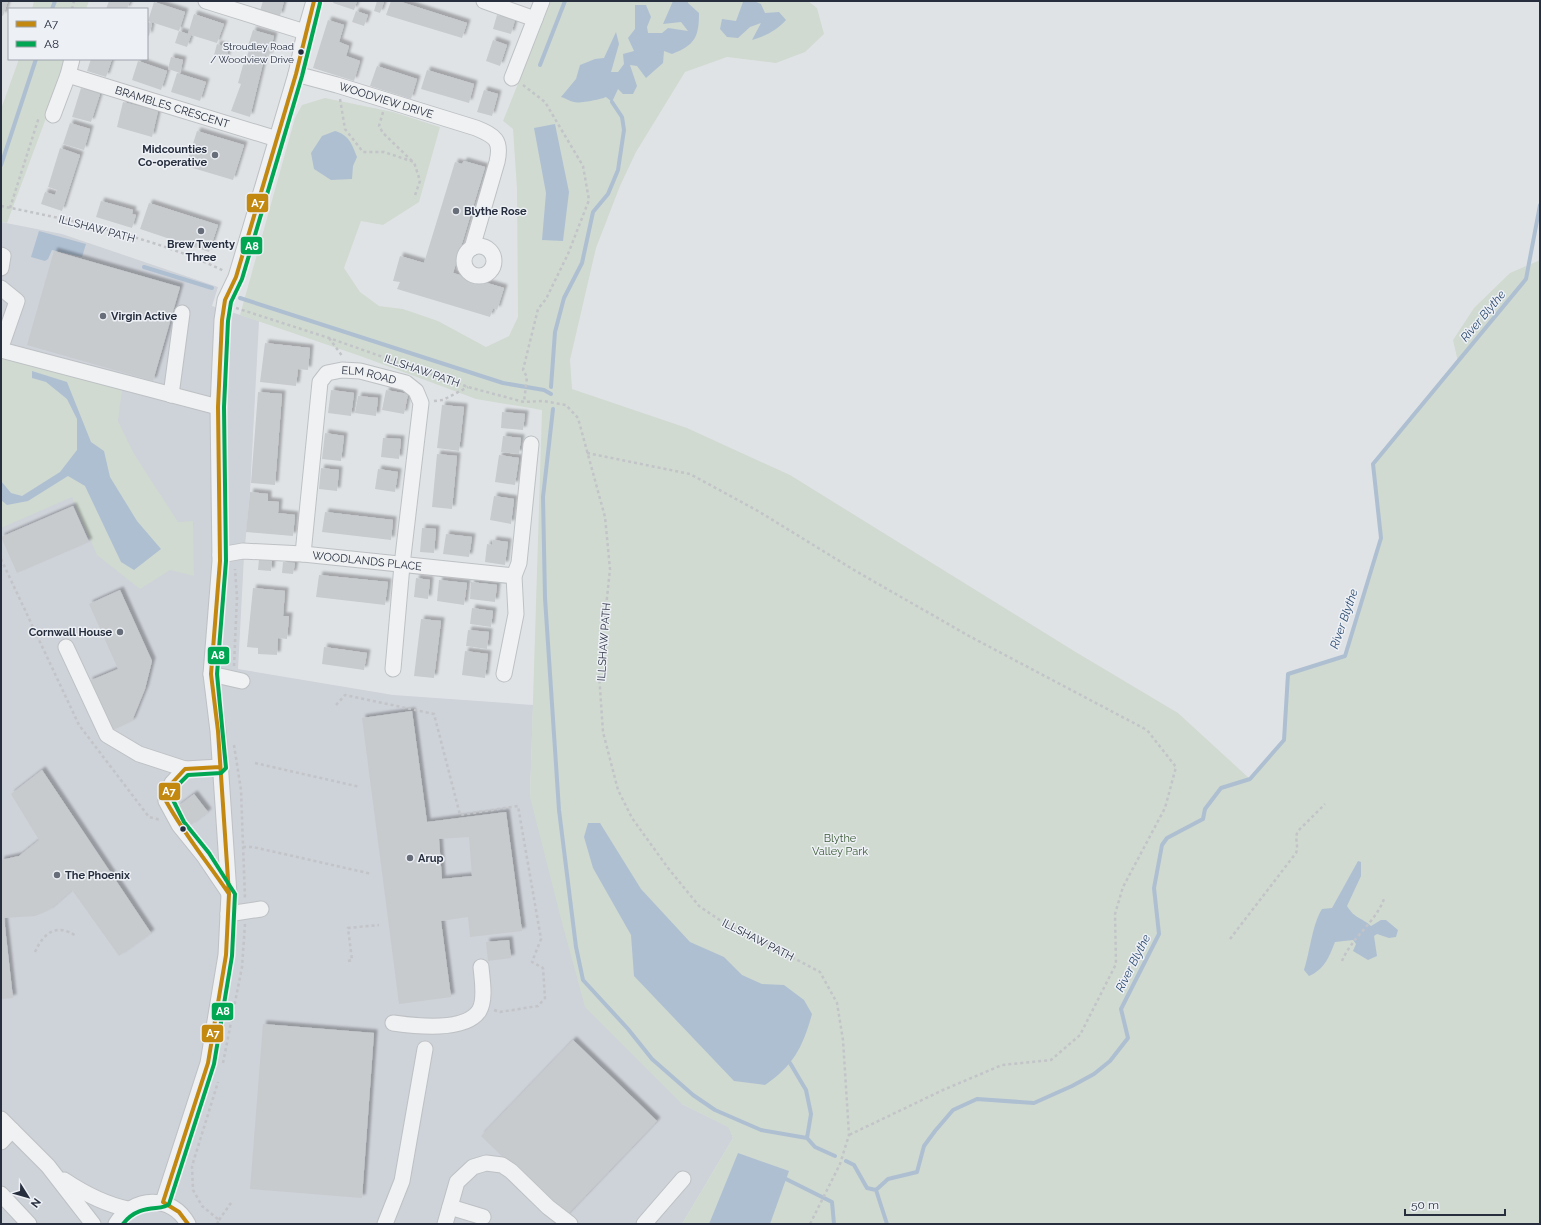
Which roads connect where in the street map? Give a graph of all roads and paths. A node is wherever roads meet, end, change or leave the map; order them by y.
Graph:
1 (206, 1) edge
2 (314, 1) edge
3 (484, 1) edge
4 (542, 1) edge
5 (533, 25) junction
6 (305, 32) junction
7 (72, 60) edge
8 (296, 74) junction
9 (68, 75) junction
10 (512, 78) dead end
11 (535, 93) dead end
12 (388, 101) junction
13 (342, 112) dead end
14 (47, 113) joint
15 (276, 139) junction
16 (414, 162) junction
17 (414, 198) dead end
18 (1, 206) edge
19 (10, 208) junction
20 (472, 248) dead end
21 (1, 255) edge
22 (1, 268) edge
23 (236, 277) junction
24 (1, 288) edge
25 (224, 306) junction
26 (182, 314) dead end
27 (329, 338) junction
28 (1, 347) edge
29 (1, 350) edge
30 (344, 370) junction
31 (468, 387) junction
32 (171, 395) junction
33 (421, 401) junction
34 (524, 402) junction
35 (218, 407) junction
36 (532, 444) dead end
37 (587, 453) junction
38 (303, 554) junction
39 (220, 555) junction
40 (402, 565) junction
41 (514, 576) junction
42 (66, 648) dead end
43 (394, 669) dead end
44 (211, 674) junction
45 (504, 674) dead end
46 (242, 681) dead end
47 (336, 706) dead end
48 (255, 763) dead end
49 (220, 767) junction
50 (185, 769) junction
51 (360, 787) dead end
52 (1325, 804) dead end
53 (226, 848) junction
54 (372, 874) dead end
55 (229, 894) junction
56 (1384, 899) dead end
57 (261, 910) dead end
58 (228, 914) junction
59 (379, 925) dead end
60 (76, 936) dead end
61 (1230, 939) dead end
62 (35, 952) dead end
63 (348, 961) dead end
64 (1342, 961) dead end
65 (481, 967) dead end
66 (480, 1005) junction
67 (393, 1023) dead end
68 (425, 1048) dead end
69 (1, 1119) edge
70 (12, 1130) junction
71 (849, 1135) junction
72 (1, 1142) edge
73 (54, 1173) junction
74 (683, 1179) dead end
75 (193, 1190) dead end
76 (1, 1194) edge
77 (162, 1202) junction
78 (231, 1204) dead end
79 (450, 1207) junction
80 (128, 1209) junction
81 (483, 1217) dead end
82 (219, 1220) junction
83 (29, 1224) edge
84 (93, 1224) edge
85 (116, 1224) edge
86 (188, 1224) edge
87 (217, 1224) edge
88 (385, 1224) edge
89 (445, 1224) edge
90 (570, 1224) edge
91 (644, 1224) edge
92 (810, 1224) edge

1 - 6 street
2 - 6 street
3 - 5 street
4 - 5 street
5 - 10 street
6 - 8 street
7 - 9 street
8 - 12 street, WOODVIEW DRIVE
8 - 15 street
9 - 14 street
9 - 15 street, BRAMBLES CRESCENT
11 - 34 path
12 - 16 path
12 - 20 street, WOODVIEW DRIVE
13 - 16 path
14 - 19 path
15 - 23 street
16 - 17 path
18 - 19 path, ILLSHAW PATH
19 - 23 path, ILLSHAW PATH
21 - 22 street
23 - 25 street
24 - 28 street
25 - 27 path, ILLSHAW PATH
25 - 35 street
26 - 32 street
27 - 30 path
27 - 31 path, ILLSHAW PATH
29 - 32 street
30 - 33 street, ELM ROAD
30 - 38 street, ELM ROAD
31 - 33 path
31 - 34 path, ILLSHAW PATH
32 - 35 street
33 - 40 street
34 - 37 path, ILLSHAW PATH
35 - 39 street
36 - 41 street
37 - 71 path, ILLSHAW PATH
37 - 71 path
38 - 39 street, WOODLANDS PLACE
38 - 40 street, WOODLANDS PLACE
39 - 44 street
40 - 41 street, WOODLANDS PLACE
40 - 43 street
41 - 45 street
42 - 50 street
44 - 46 street
44 - 49 street
47 - 66 path
48 - 51 path
49 - 50 street
49 - 53 street
50 - 55 street
52 - 61 path
53 - 54 path
53 - 55 street
55 - 58 street
56 - 64 path
57 - 58 street
58 - 77 street
59 - 63 path
60 - 62 path
65 - 66 street
66 - 67 street
68 - 88 street
69 - 70 street
70 - 72 street
70 - 73 street
71 - 92 path, ILLSHAW PATH
73 - 80 street
73 - 84 street
74 - 91 street
75 - 82 path
76 - 83 street
77 - 80 street
77 - 86 street
78 - 82 path
79 - 81 street
79 - 89 street
79 - 90 street
80 - 85 street
82 - 87 path

